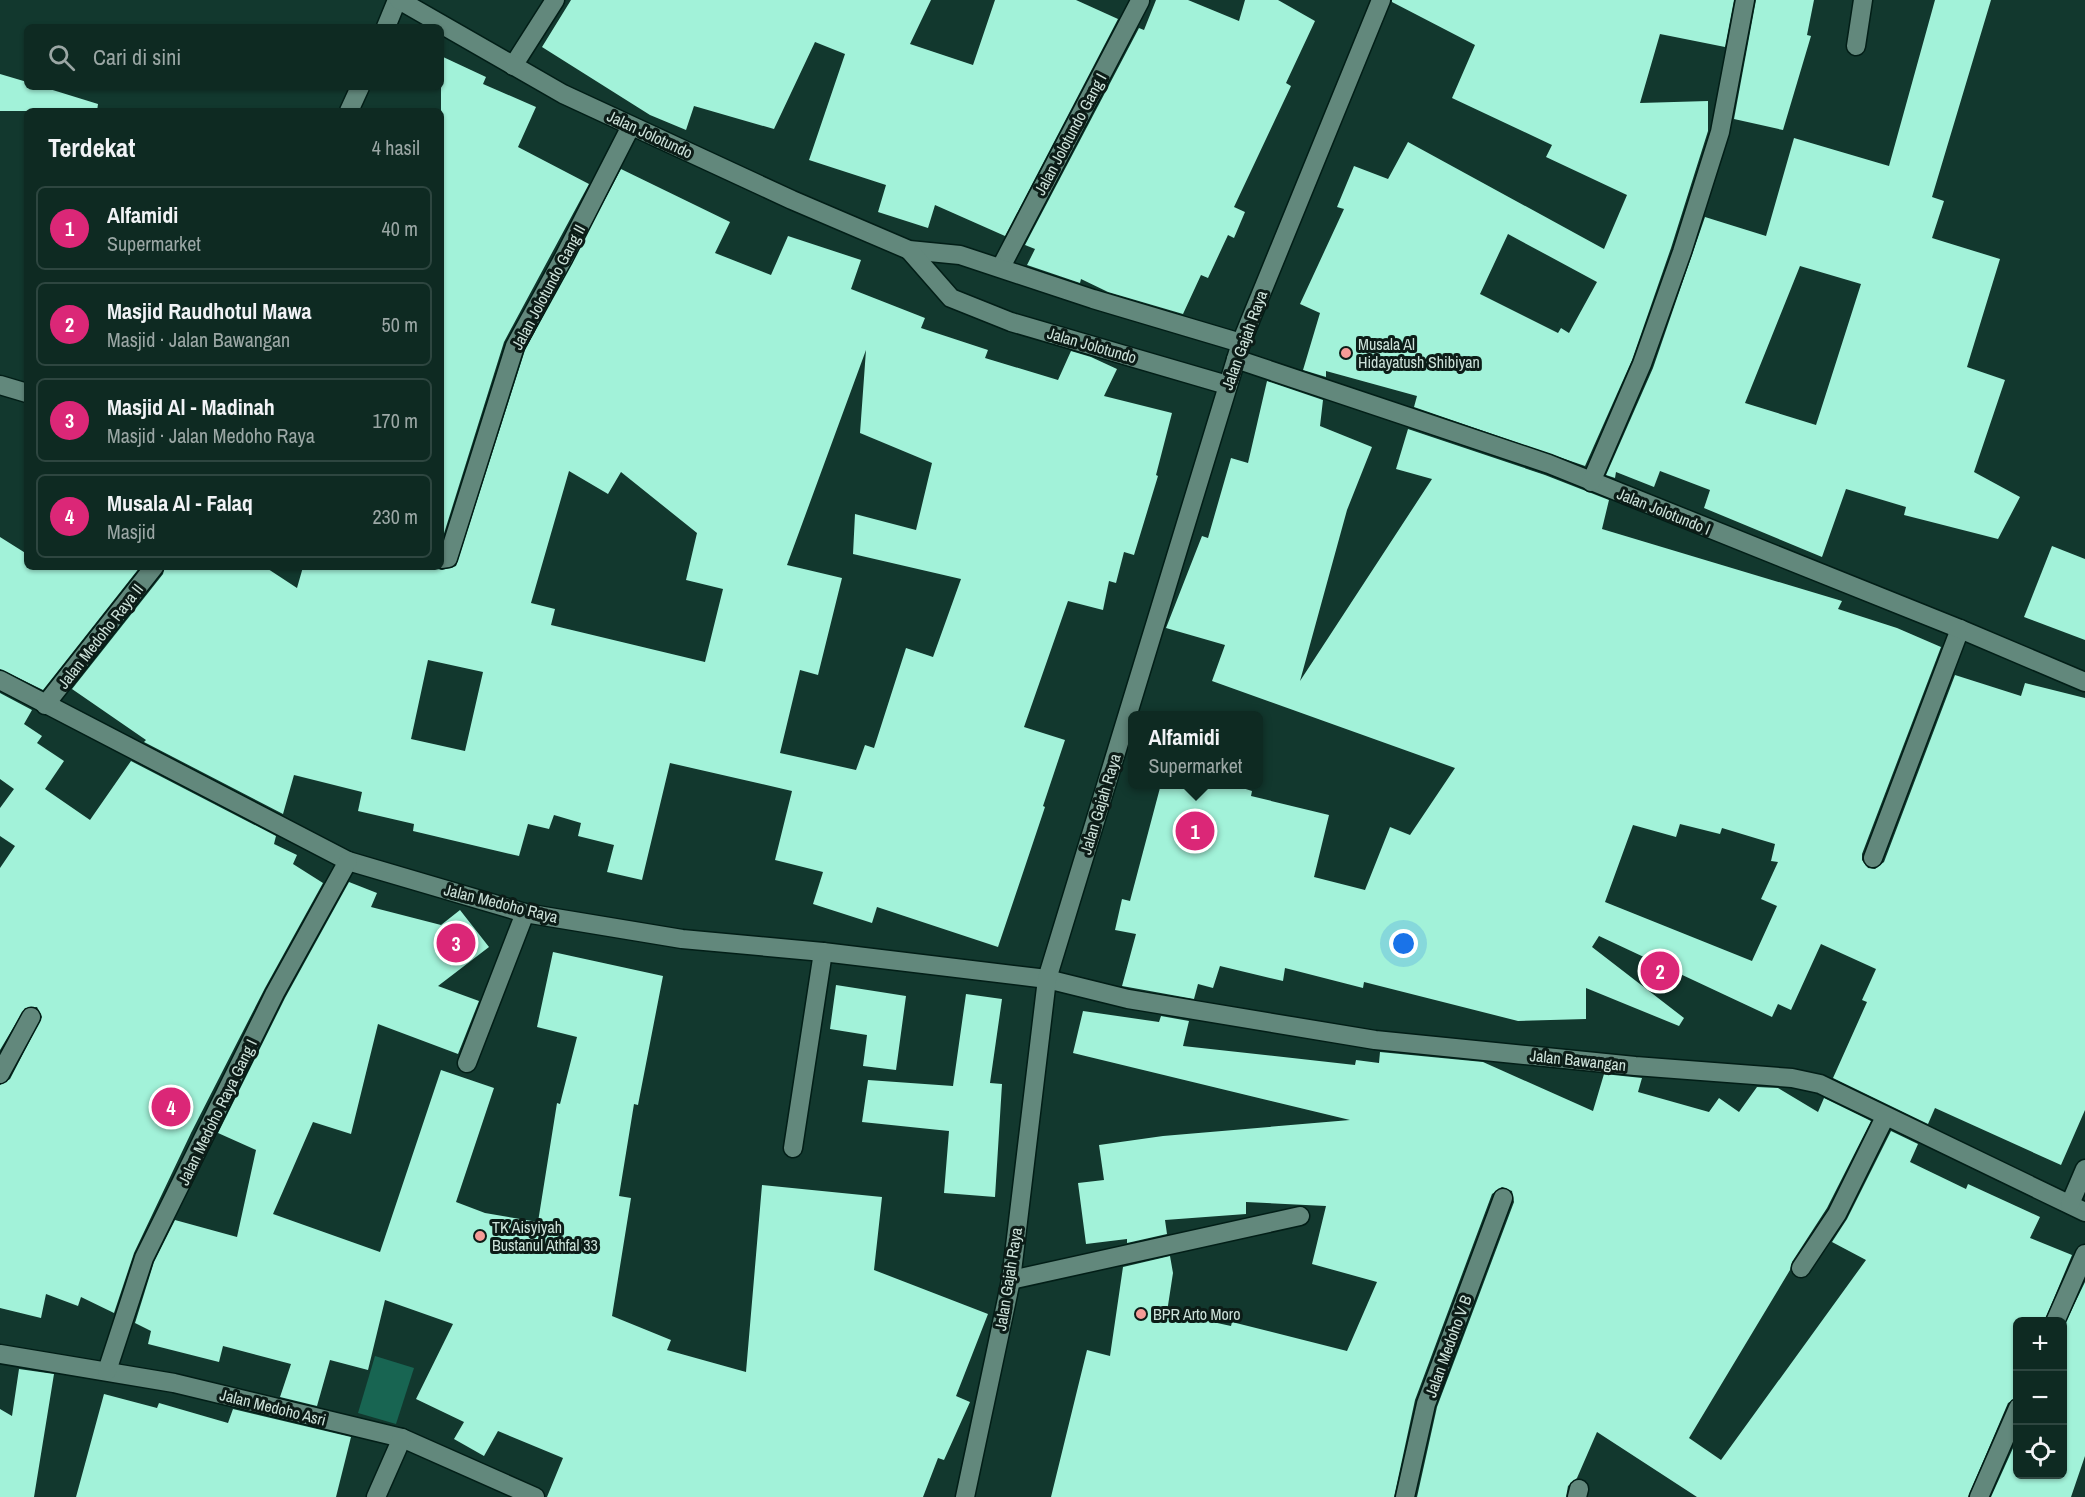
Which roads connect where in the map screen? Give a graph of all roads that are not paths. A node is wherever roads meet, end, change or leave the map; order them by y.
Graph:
1 (398, 0) edge
2 (555, 0) edge
3 (1381, 0) edge
4 (1745, 0) edge
5 (1863, 0) edge
6 (1140, 1) edge
7 (387, 24) edge
8 (440, 24) edge
9 (444, 26) edge
10 (1856, 46) dead end
11 (513, 66) junction
12 (359, 90) edge
13 (350, 108) edge
14 (631, 126) junction
15 (909, 250) junction
16 (1001, 267) junction
17 (1238, 351) junction
18 (0, 385) edge
19 (1227, 385) junction
20 (24, 392) edge
21 (1591, 482) junction
22 (445, 559) edge
23 (152, 570) edge
24 (1960, 629) junction
25 (0, 680) edge
26 (2085, 682) edge
27 (45, 705) junction
28 (1128, 711) edge
29 (1128, 712) edge
30 (1873, 858) dead end
31 (348, 861) junction
32 (525, 913) junction
33 (823, 952) junction
34 (1047, 979) junction
35 (31, 1017) dead end
36 (467, 1063) dead end
37 (0, 1074) edge
38 (1885, 1117) junction
39 (793, 1148) dead end
40 (2085, 1169) edge
41 (1503, 1198) dead end
42 (2078, 1208) edge
43 (1300, 1216) dead end
44 (2085, 1254) edge
45 (1801, 1268) dead end
46 (1011, 1280) junction
47 (2057, 1317) edge
48 (0, 1354) edge
49 (107, 1371) junction
50 (2013, 1419) edge
51 (402, 1438) junction
52 (376, 1497) edge
53 (535, 1497) edge
54 (965, 1497) edge
55 (1405, 1497) edge
56 (1978, 1497) edge

1 - 7 street
1 - 8 street, Jalan Jolotundo
2 - 11 street
3 - 17 street, Jalan Gajah Raya
4 - 21 street
5 - 10 street
6 - 16 street, Jalan Jolotundo Gang I
9 - 11 street, Jalan Jolotundo
11 - 14 street, Jalan Jolotundo
12 - 13 street
14 - 15 street, Jalan Jolotundo
14 - 22 street, Jalan Jolotundo Gang II
15 - 16 street, Jalan Jolotundo
15 - 19 street, Jalan Jolotundo
16 - 17 street, Jalan Jolotundo
17 - 19 street, Jalan Gajah Raya
17 - 21 street, Jalan Jolotundo I
18 - 20 street
19 - 28 street, Jalan Gajah Raya
21 - 24 street, Jalan Jolotundo I
23 - 27 street, Jalan Medoho Raya II
24 - 26 street, Jalan Jolotundo I
24 - 30 street
25 - 27 street, Jalan Medoho Raya
27 - 31 street, Jalan Medoho Raya
29 - 34 street, Jalan Gajah Raya
31 - 32 street, Jalan Medoho Raya
31 - 49 street, Jalan Medoho Raya Gang I
32 - 33 street, Jalan Medoho Raya
32 - 36 street
33 - 34 street, Jalan Medoho Raya
33 - 39 street
34 - 38 street, Jalan Bawangan
34 - 46 street, Jalan Gajah Raya
35 - 37 street
38 - 42 street, Jalan Bawangan
38 - 45 street
40 - 42 street
41 - 55 street, Jalan Medoho V B
43 - 46 street
44 - 47 street
46 - 54 street, Jalan Gajah Raya
48 - 49 street, Jalan Medoho Asri
49 - 51 street, Jalan Medoho Asri
50 - 56 street
51 - 52 street
51 - 53 street, Jalan Medoho Asri

